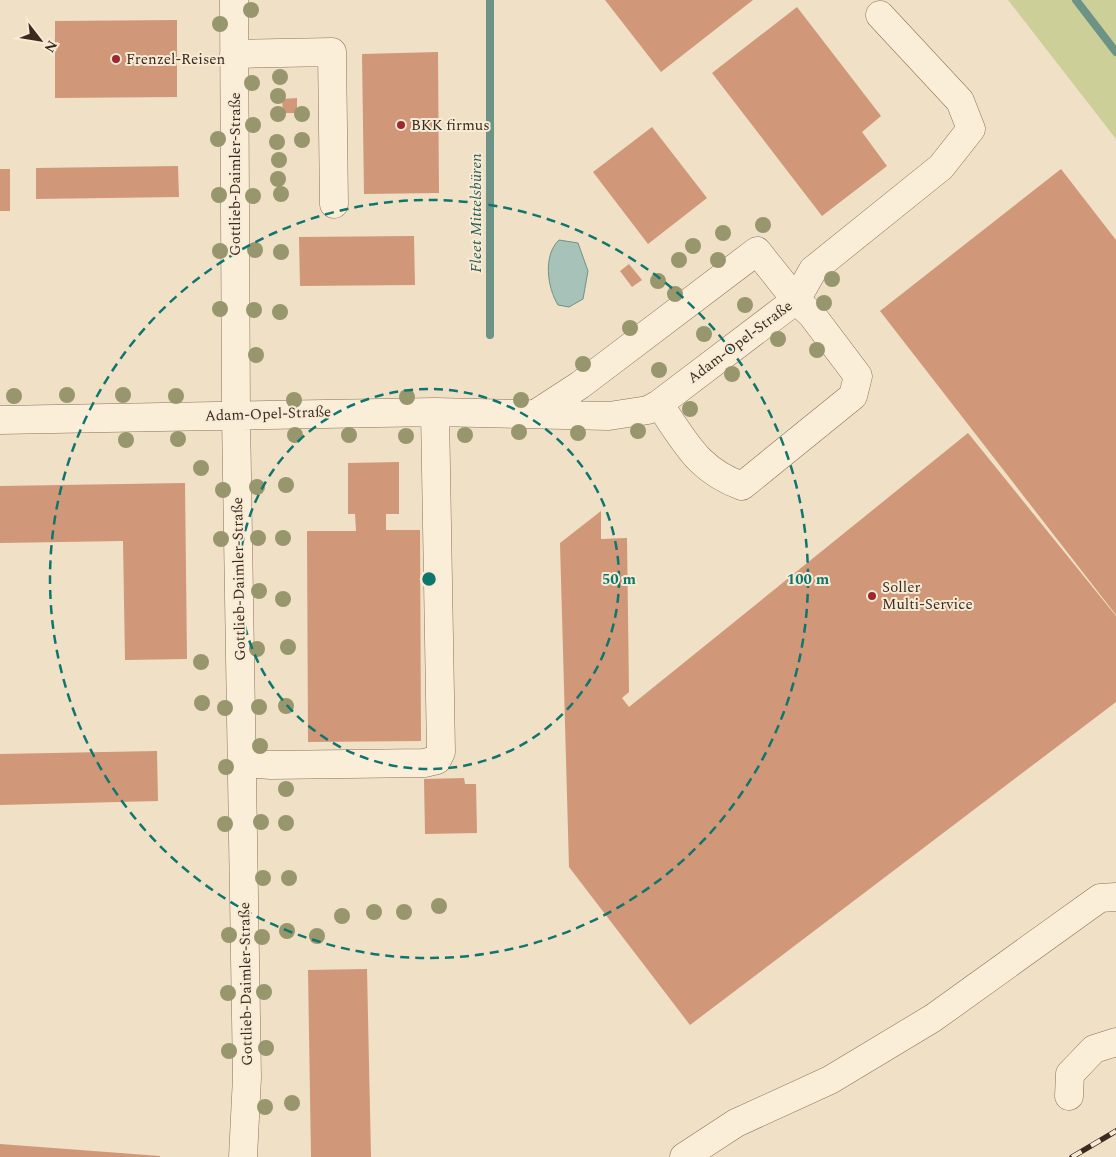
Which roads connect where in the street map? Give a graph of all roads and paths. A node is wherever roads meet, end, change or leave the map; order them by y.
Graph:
1 (234, 0) edge
2 (880, 15) dead end
3 (234, 54) junction
4 (334, 204) dead end
5 (796, 300) junction
6 (659, 404) junction
7 (435, 412) junction
8 (537, 413) junction
9 (236, 416) junction
10 (0, 420) edge
11 (242, 763) junction
12 (1116, 897) edge
13 (1116, 1042) edge
14 (1069, 1096) dead end
15 (243, 1157) edge
16 (684, 1157) edge

1 - 3 street, Gottlieb-Daimler-Straße
2 - 5 street
3 - 4 street
3 - 9 street, Gottlieb-Daimler-Straße
5 - 6 street, Adam-Opel-Straße
5 - 6 street
5 - 8 street, Adam-Opel-Straße
6 - 8 street, Adam-Opel-Straße
7 - 8 street, Adam-Opel-Straße
7 - 9 street, Adam-Opel-Straße
7 - 11 street
9 - 10 street, Adam-Opel-Straße
9 - 11 street, Gottlieb-Daimler-Straße
11 - 15 street, Gottlieb-Daimler-Straße
12 - 16 street
13 - 14 street

